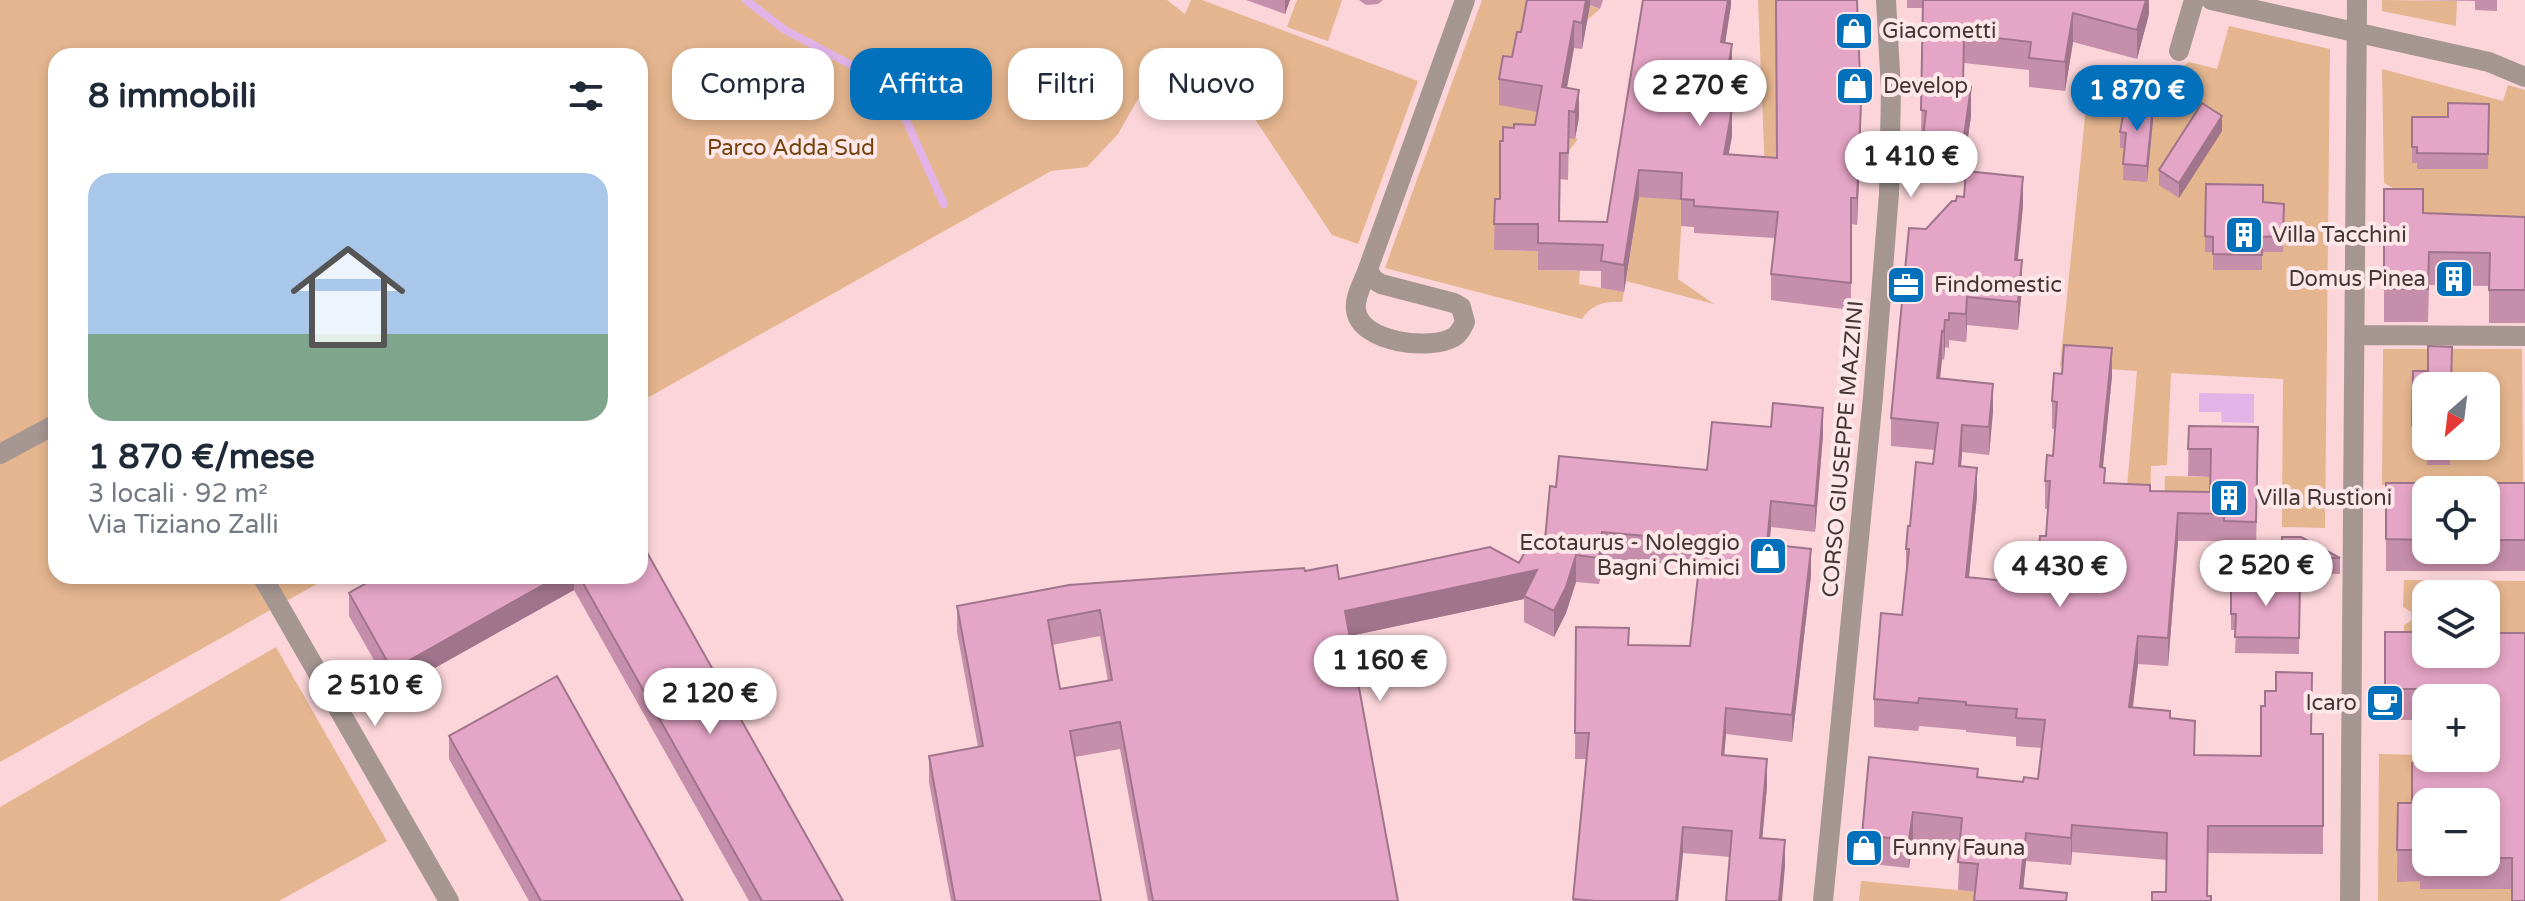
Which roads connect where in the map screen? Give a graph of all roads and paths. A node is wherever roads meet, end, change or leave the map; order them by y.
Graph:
1 (1465, 0) edge
2 (1886, 0) edge
3 (2194, 0) edge
4 (2211, 0) edge
5 (2357, 0) edge
6 (2357, 34) junction
7 (2179, 51) dead end
8 (2525, 77) edge
9 (1368, 269) junction
10 (2355, 335) junction
11 (2525, 336) edge
12 (48, 428) edge
13 (0, 454) edge
14 (267, 584) edge
15 (449, 901) edge
16 (1823, 901) edge
17 (2350, 901) edge

1 - 9 street
2 - 16 street, CORSO GIUSEPPE MAZZINI
3 - 7 street
4 - 6 street
5 - 6 street
6 - 8 street
6 - 10 street
9 - 9 street
10 - 11 street
10 - 17 street
12 - 13 street
14 - 15 street

